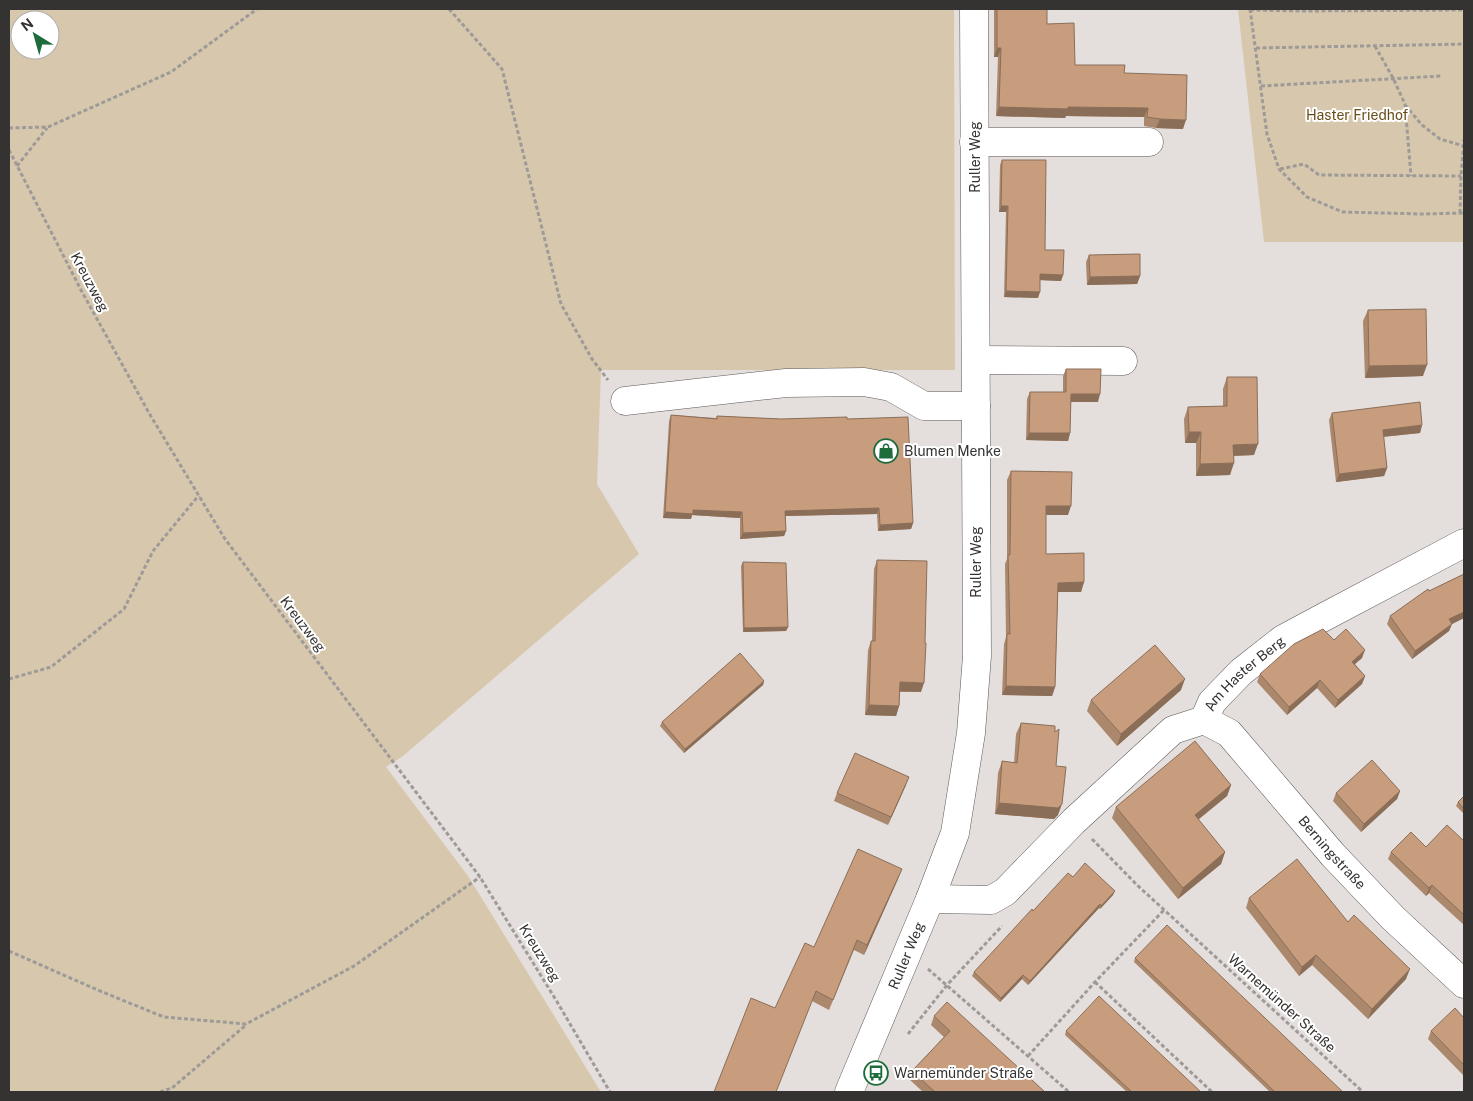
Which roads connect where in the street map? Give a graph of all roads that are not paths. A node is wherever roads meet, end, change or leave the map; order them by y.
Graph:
1 (974, 9) edge
2 (974, 142) junction
3 (1148, 142) dead end
4 (976, 360) junction
5 (1123, 361) dead end
6 (625, 401) road end
7 (976, 406) junction
8 (1464, 543) edge
9 (1204, 720) junction
10 (930, 899) junction
11 (1464, 984) edge
12 (849, 1092) edge

1 - 2 street, Ruller Weg
2 - 3 street
2 - 4 street, Ruller Weg
4 - 5 street
4 - 7 street, Ruller Weg
6 - 7 street
7 - 10 street, Ruller Weg
8 - 9 street, Am Haster Berg
9 - 10 street, Am Haster Berg
9 - 11 street, Berningstraße
10 - 12 street, Ruller Weg

